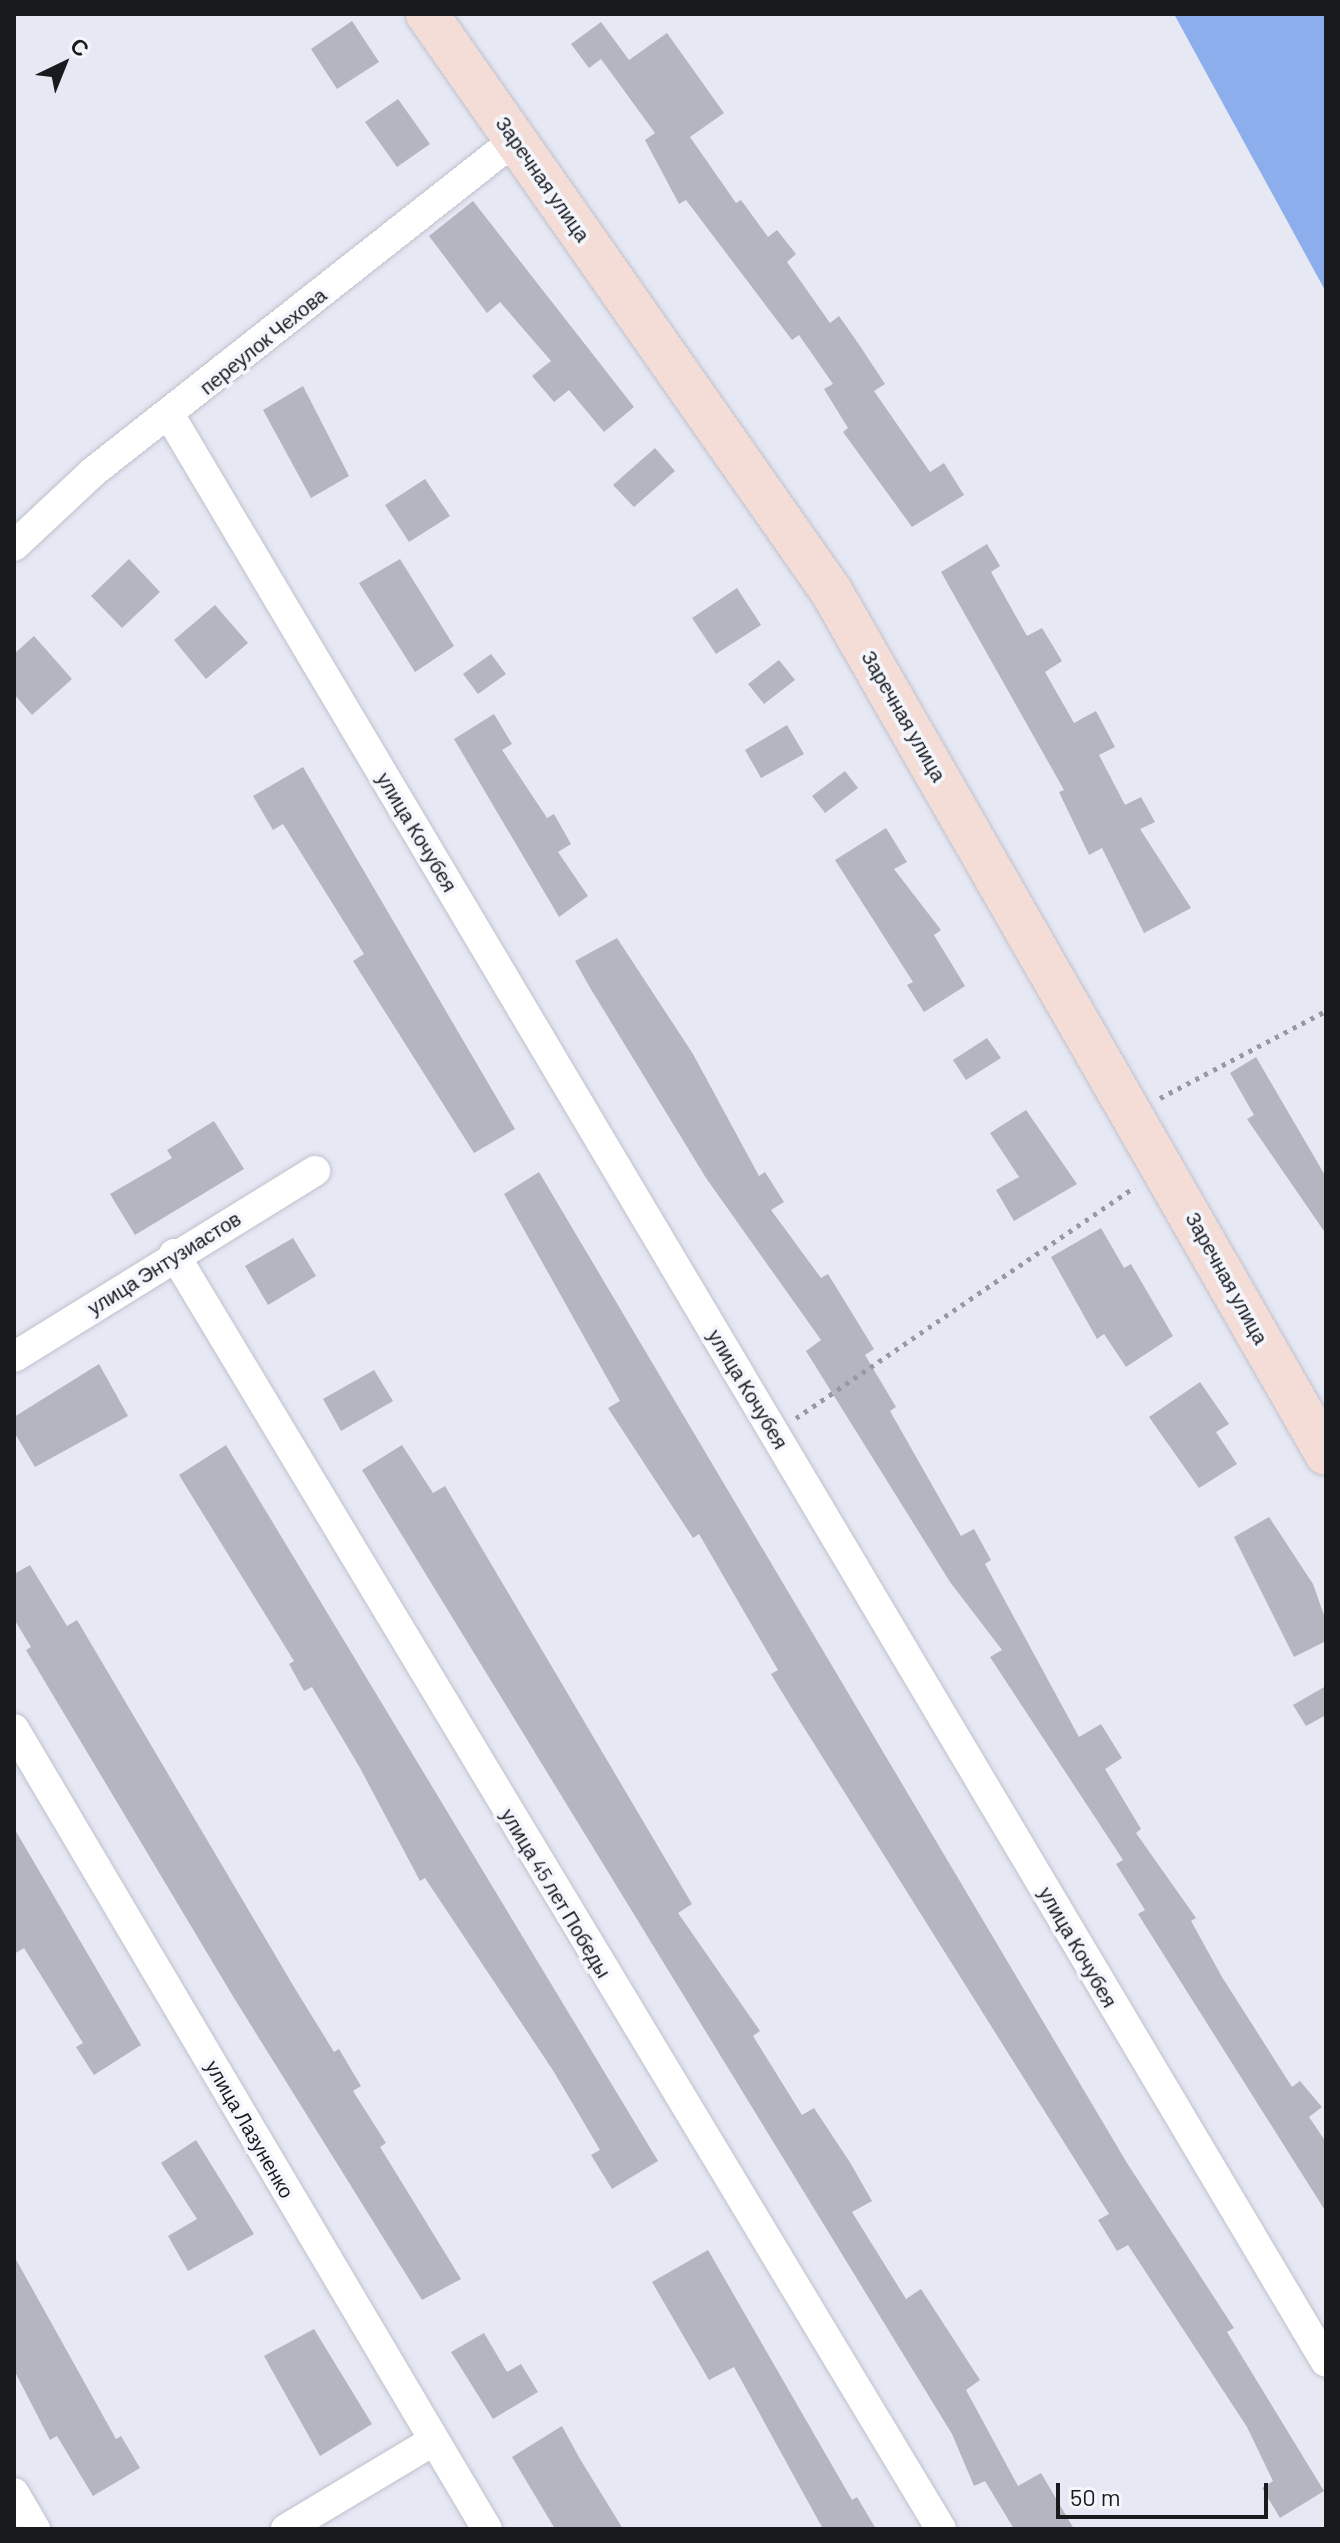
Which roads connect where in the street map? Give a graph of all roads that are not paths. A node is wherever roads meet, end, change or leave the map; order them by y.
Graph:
1 (427, 14) edge
2 (516, 139) junction
3 (170, 416) junction
4 (14, 546) edge
5 (315, 1171) dead end
6 (174, 1254) junction
7 (14, 1357) edge
8 (1326, 1454) edge
9 (14, 1729) edge
10 (1326, 2362) edge
11 (433, 2441) junction
12 (14, 2493) edge
13 (35, 2529) edge
14 (286, 2529) edge
15 (487, 2529) edge
16 (941, 2529) edge

1 - 2 main road, Заречная улица
2 - 3 street, переулок Чехова
2 - 8 main road, Заречная улица
3 - 4 street, переулок Чехова
3 - 10 street, улица Кочубея
5 - 6 street, улица Энтузиастов
6 - 7 street, улица Энтузиастов
6 - 16 street, улица 45 лет Победы
9 - 11 street, улица Лазуненко
11 - 14 street
11 - 15 street, улица Лазуненко
12 - 13 street

